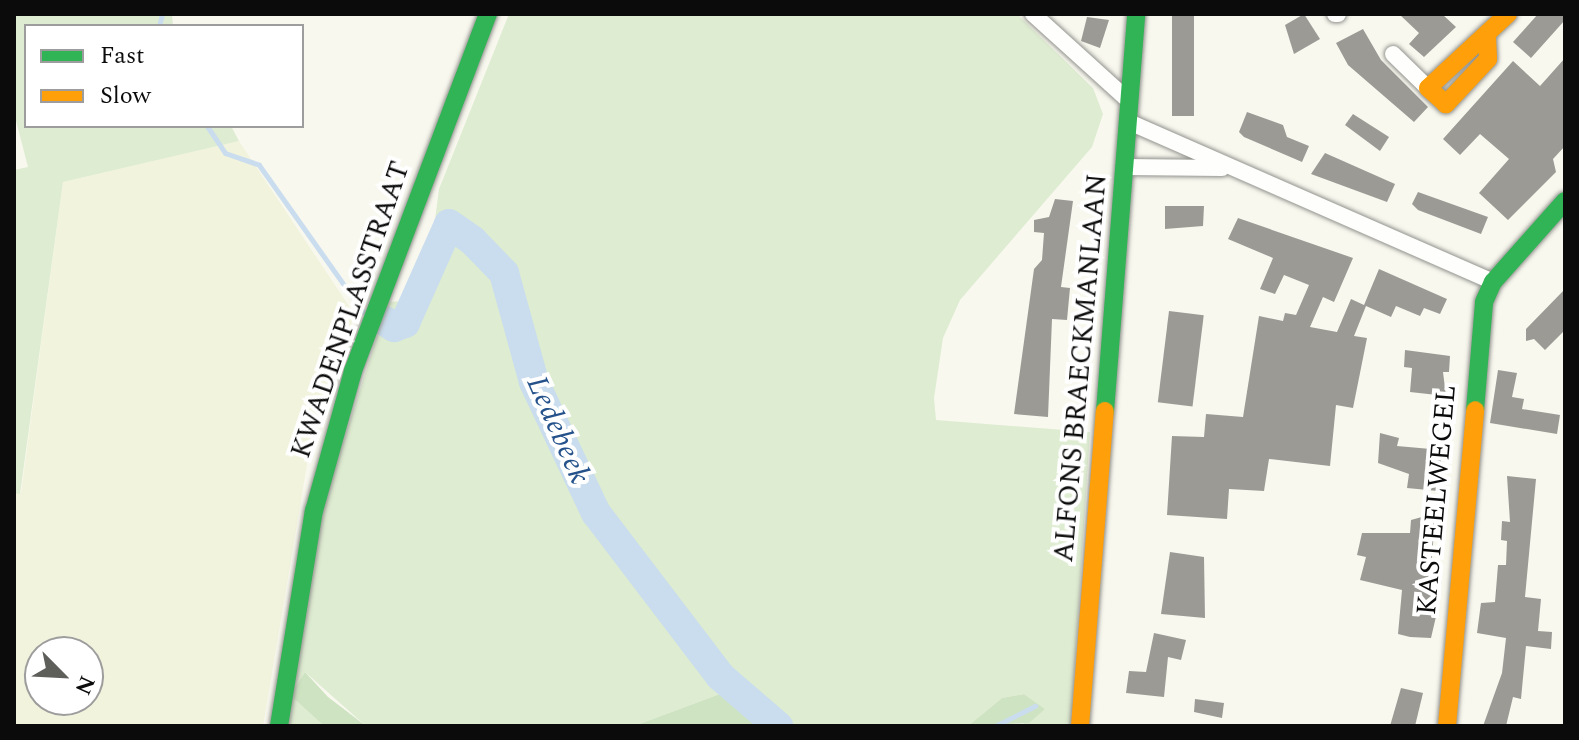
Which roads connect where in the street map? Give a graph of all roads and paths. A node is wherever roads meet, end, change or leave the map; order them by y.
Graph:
1 (488, 14) edge
2 (1033, 14) edge
3 (1136, 14) edge
4 (1508, 14) edge
5 (1393, 54) dead end
6 (1428, 88) joint
7 (1129, 101) junction
8 (1129, 122) junction
9 (1125, 167) junction
10 (1228, 168) junction
11 (1565, 201) edge
12 (1493, 282) junction
13 (279, 726) edge
14 (1080, 726) edge
15 (1447, 726) edge

1 - 13 street, KWADENPLASSTRAAT
2 - 7 street
3 - 7 street, ALFONS BRAECKMANLAAN
4 - 6 street
5 - 6 street
7 - 8 street, ALFONS BRAECKMANLAAN
8 - 9 street, ALFONS BRAECKMANLAAN
8 - 10 street
9 - 10 street
9 - 14 street, ALFONS BRAECKMANLAAN
10 - 12 street
11 - 12 street
12 - 15 street, KASTEELWEGEL

